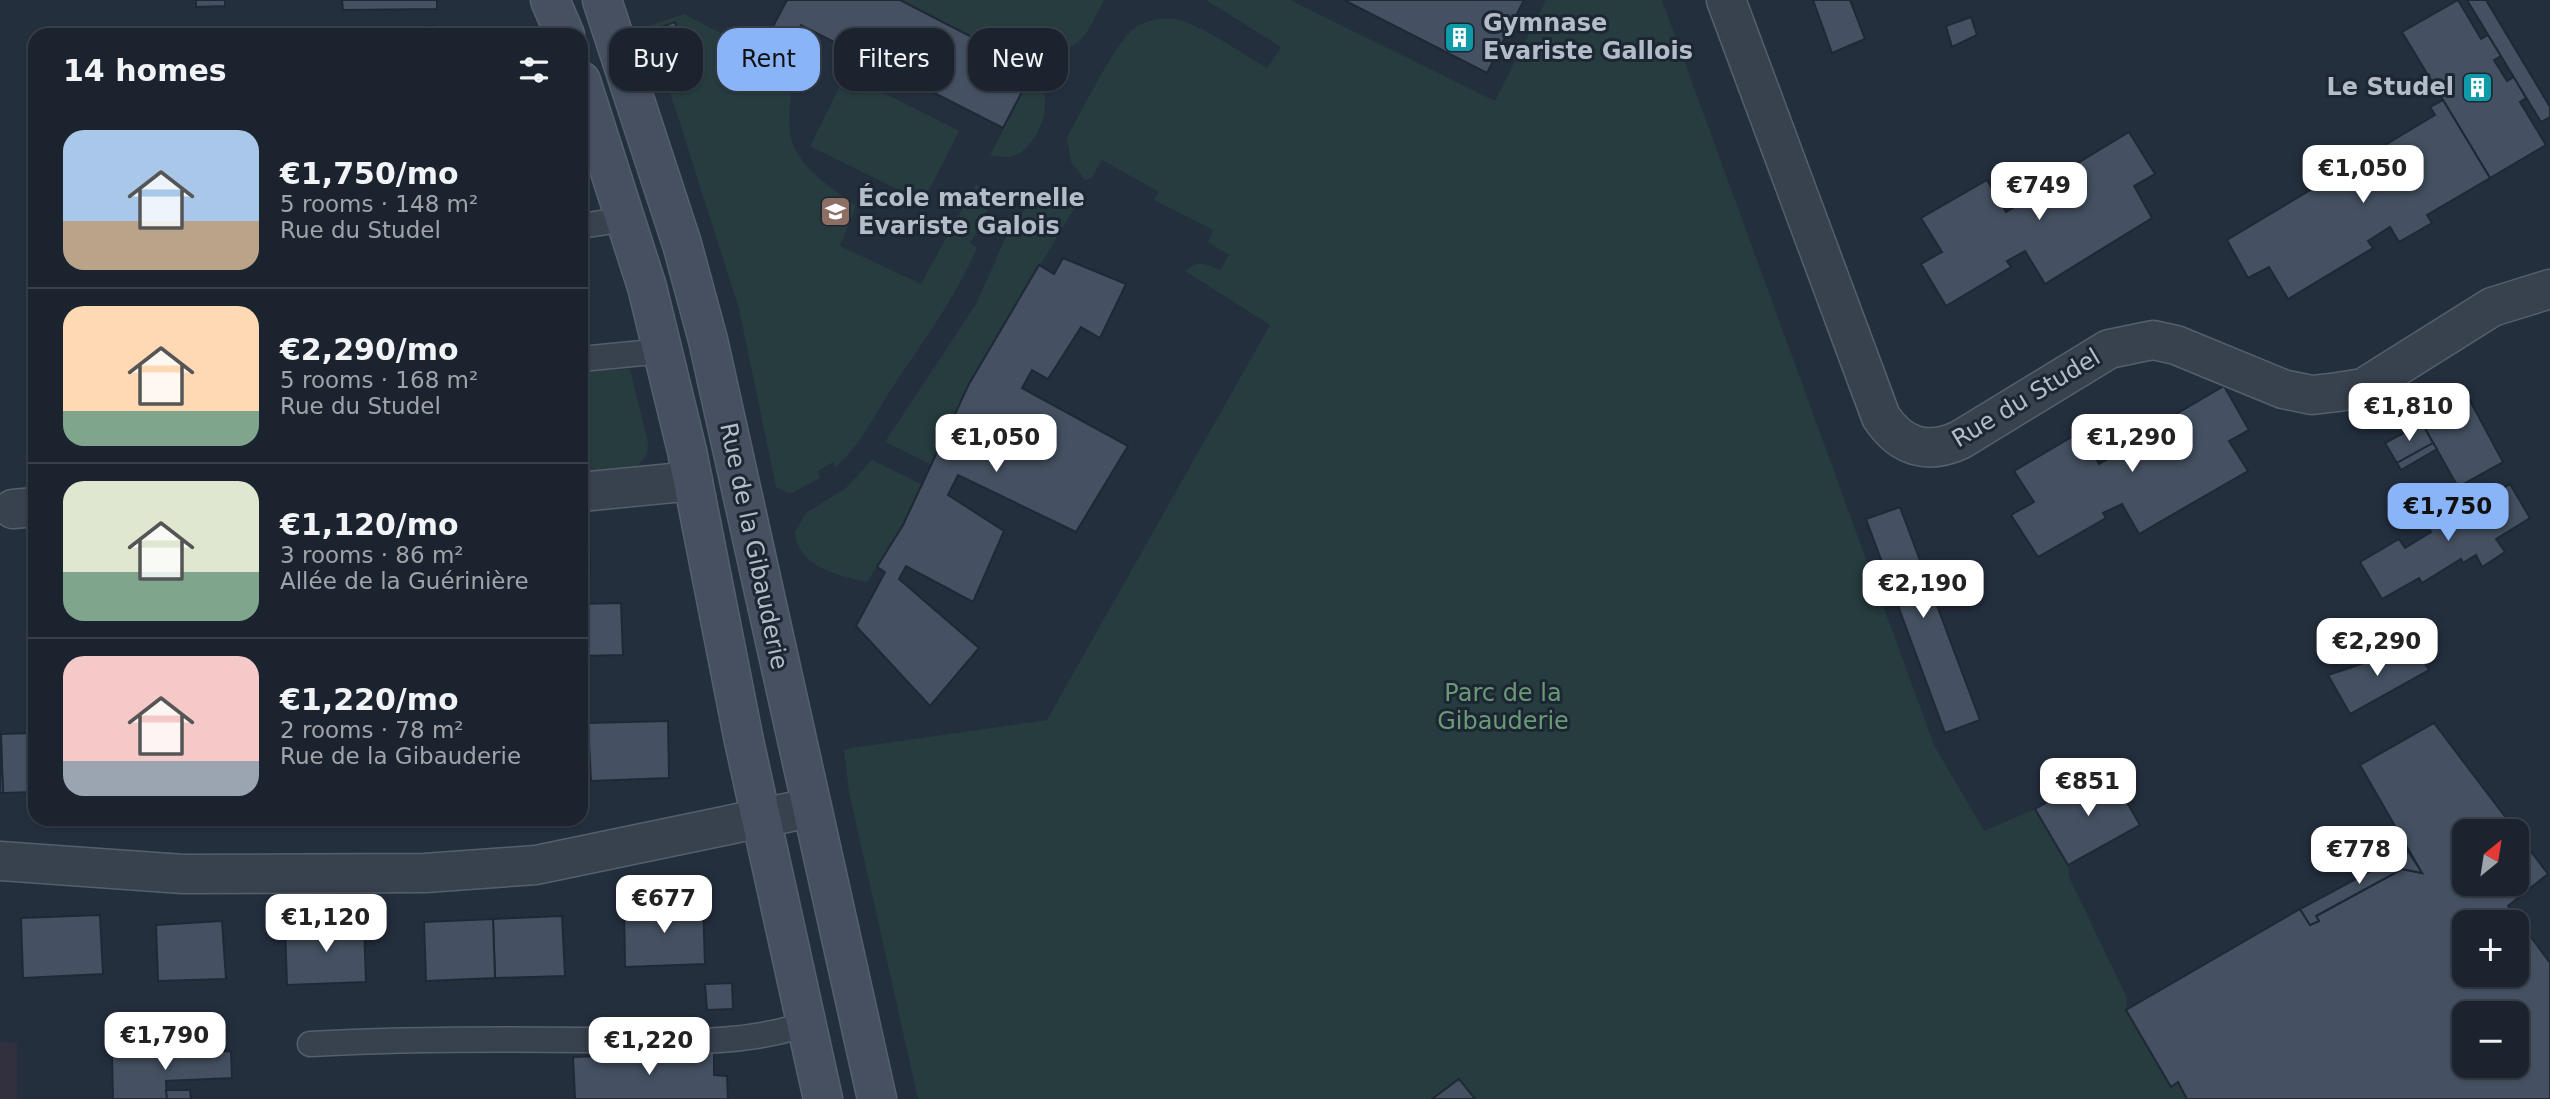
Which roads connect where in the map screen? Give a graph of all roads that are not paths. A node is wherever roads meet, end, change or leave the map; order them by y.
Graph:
1 (550, 0) edge
2 (602, 0) edge
3 (1726, 0) edge
4 (562, 28) edge
5 (588, 103) edge
6 (625, 219) junction
7 (588, 225) edge
8 (2550, 289) edge
9 (663, 351) junction
10 (588, 358) edge
11 (693, 481) junction
12 (588, 491) edge
13 (810, 808) junction
14 (761, 819) junction
15 (0, 861) edge
16 (806, 1024) junction
17 (310, 1044) dead end
18 (823, 1099) edge
19 (856, 1099) edge
20 (877, 1099) edge

1 - 4 street
2 - 13 street, Rue de la Gibauderie
3 - 8 street, Rue du Studel
5 - 6 street, Rue de la Gibauderie
6 - 7 lane
6 - 9 street, Rue de la Gibauderie
9 - 10 lane
9 - 11 street, Rue de la Gibauderie
11 - 12 street
11 - 14 street, Rue de la Gibauderie
13 - 14 street
13 - 20 street, Rue de la Gibauderie
14 - 15 street
14 - 16 street, Rue de la Gibauderie
14 - 19 street
16 - 17 lane
16 - 18 street, Rue de la Gibauderie

